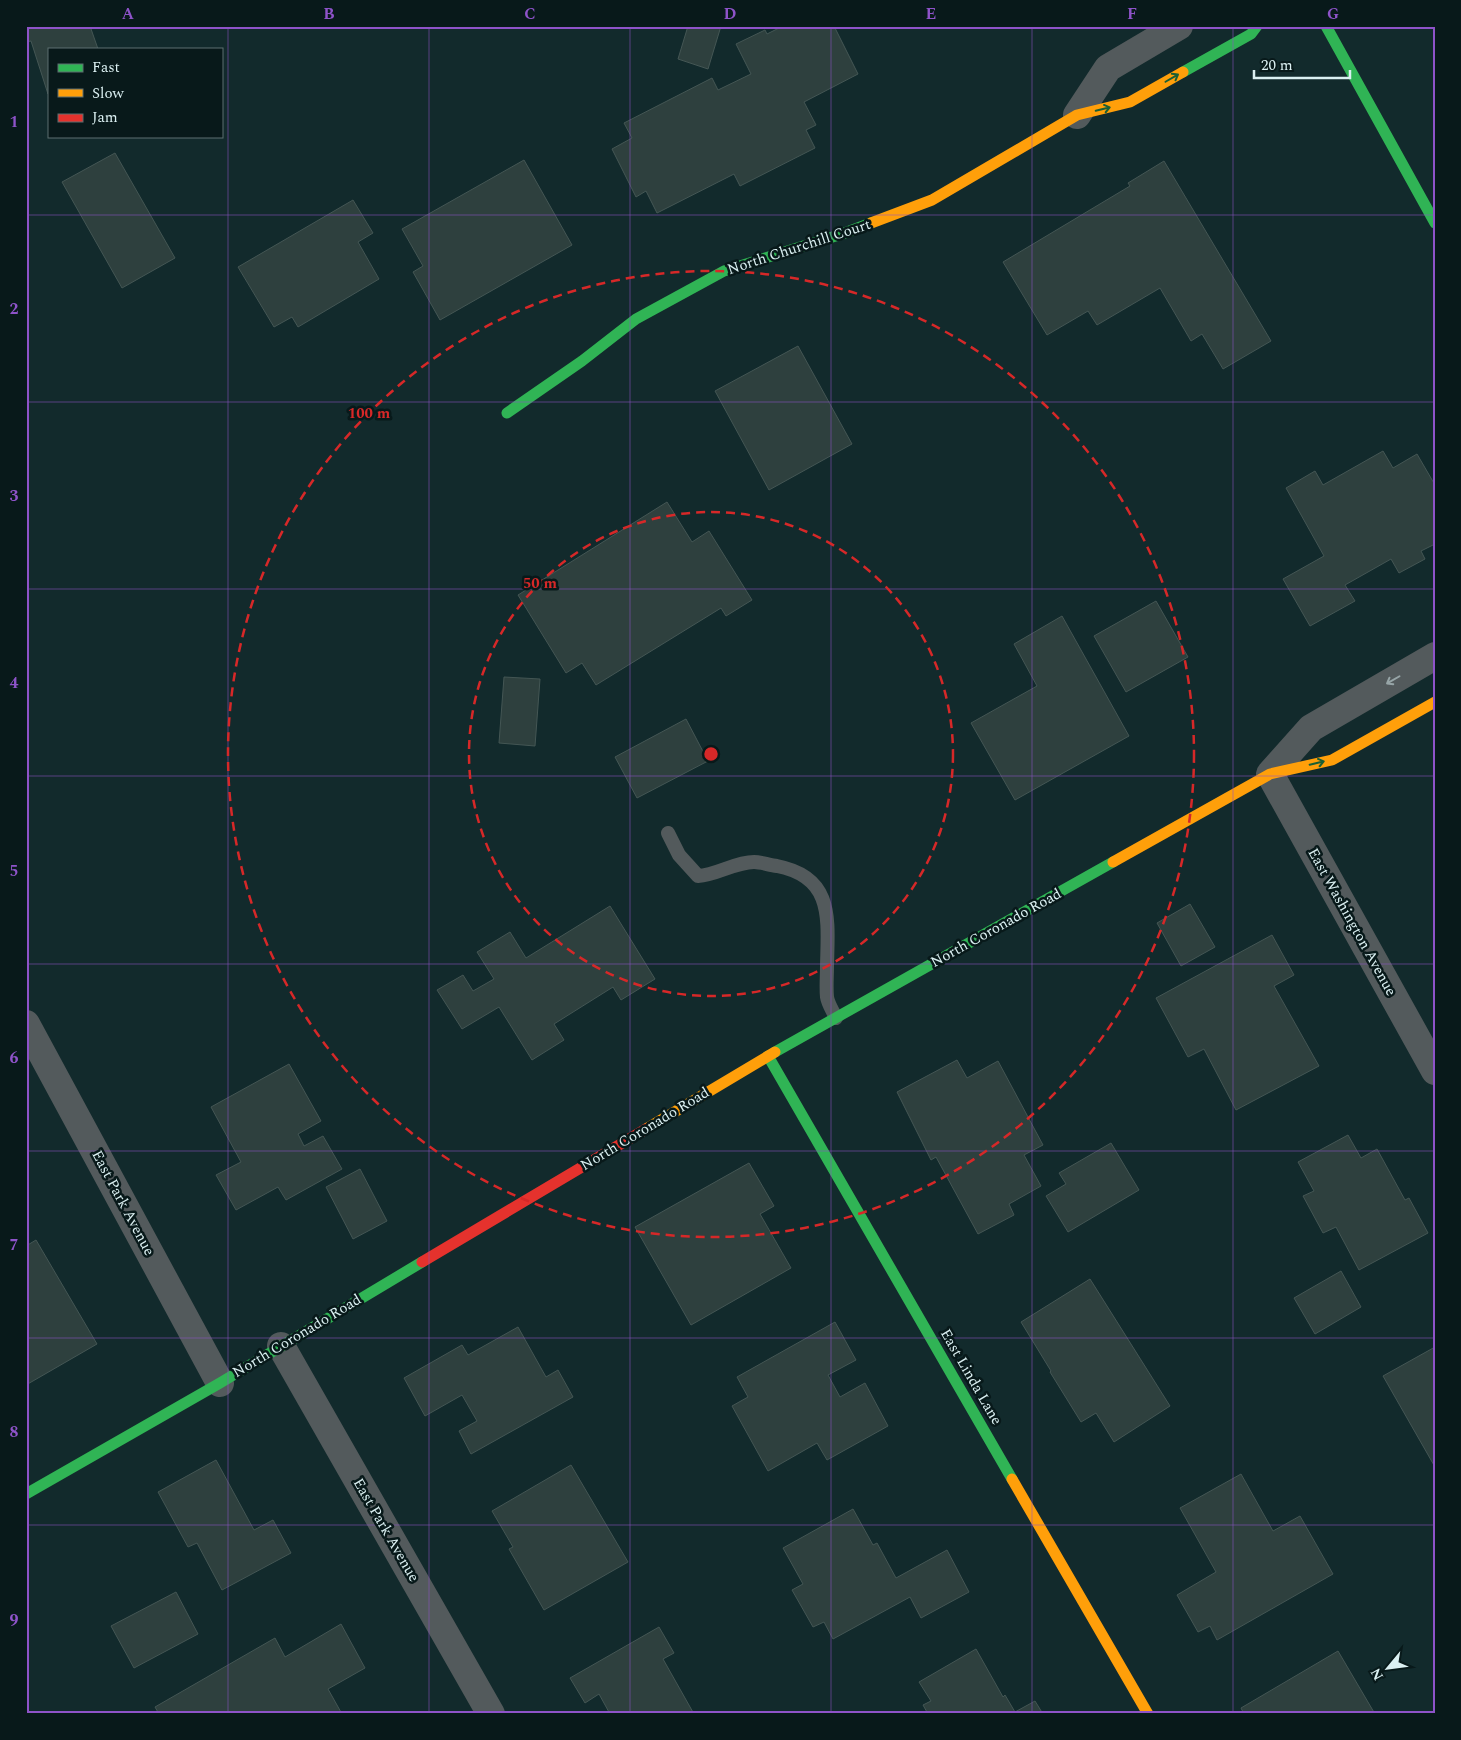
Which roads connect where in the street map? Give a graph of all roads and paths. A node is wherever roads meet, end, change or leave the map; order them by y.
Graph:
1 (1179, 26) edge
2 (1257, 26) edge
3 (1326, 26) edge
4 (1076, 115) junction
5 (1435, 224) edge
6 (507, 413) dead end
7 (1435, 656) edge
8 (1435, 702) edge
9 (1270, 774) junction
10 (668, 833) dead end
11 (836, 1018) junction
12 (26, 1024) edge
13 (768, 1056) junction
14 (1435, 1071) edge
15 (281, 1346) junction
16 (220, 1383) junction
17 (26, 1494) edge
18 (491, 1714) edge
19 (1148, 1714) edge

1 - 4 street, North Churchill Court
4 -> 2 street, North Churchill Court
3 - 5 street
4 - 6 street, North Churchill Court
7 -> 9 street, North Coronado Road
9 -> 8 street, North Coronado Road
9 - 11 street, North Coronado Road
9 - 14 street, East Washington Avenue
10 - 11 lane
11 - 13 street, North Coronado Road
12 - 16 street, East Park Avenue
13 - 15 street, North Coronado Road
13 - 19 street, East Linda Lane
15 - 16 street, North Coronado Road
15 - 18 street, East Park Avenue
16 - 17 street, North Coronado Road

